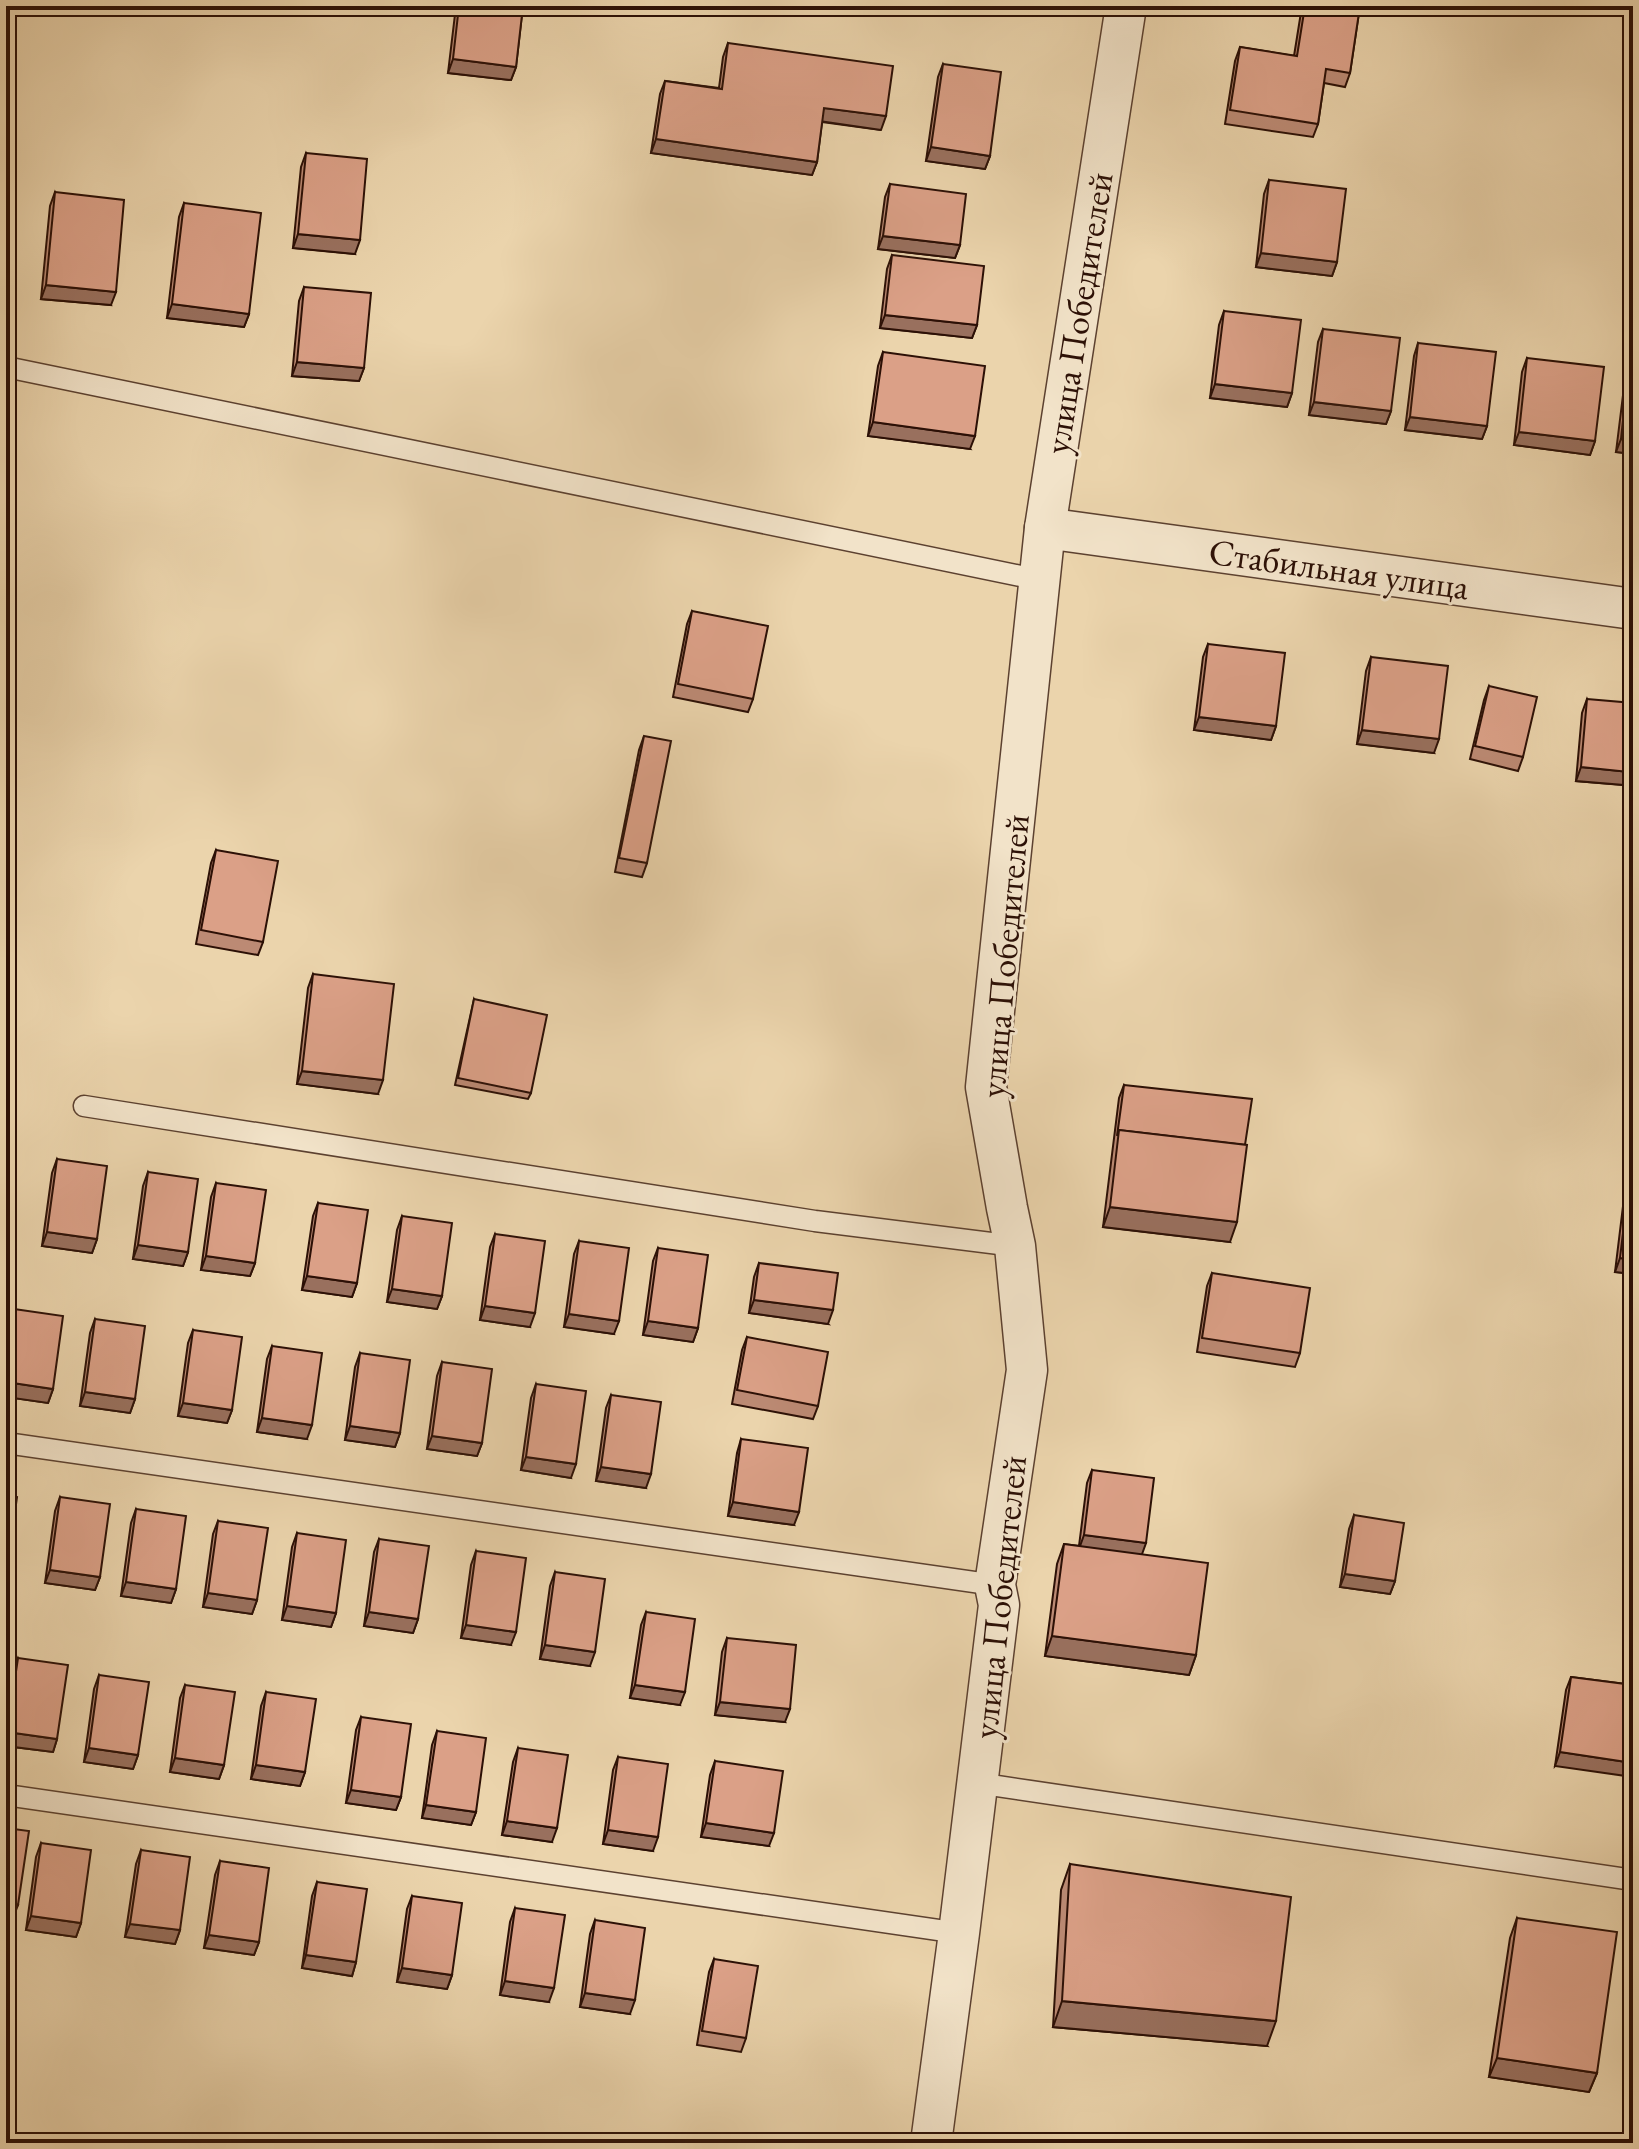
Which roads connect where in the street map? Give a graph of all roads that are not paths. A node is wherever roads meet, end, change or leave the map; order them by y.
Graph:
1 (1126, 6) edge
2 (6, 367) edge
3 (1045, 528) junction
4 (1040, 580) junction
5 (1633, 609) edge
6 (84, 1106) dead end
7 (1015, 1246) junction
8 (6, 1443) edge
9 (995, 1585) junction
10 (977, 1783) junction
11 (6, 1795) edge
12 (1633, 1880) edge
13 (959, 1933) junction
14 (931, 2143) edge

1 - 3 street, улица Победителей
2 - 4 lane
3 - 4 street, улица Победителей
3 - 5 street, Стабильная улица
4 - 7 street, улица Победителей
6 - 7 lane
7 - 9 street, улица Победителей
8 - 9 lane
9 - 10 street, улица Победителей
10 - 12 lane
10 - 13 street, улица Победителей
11 - 13 lane
13 - 14 street, улица Победителей

